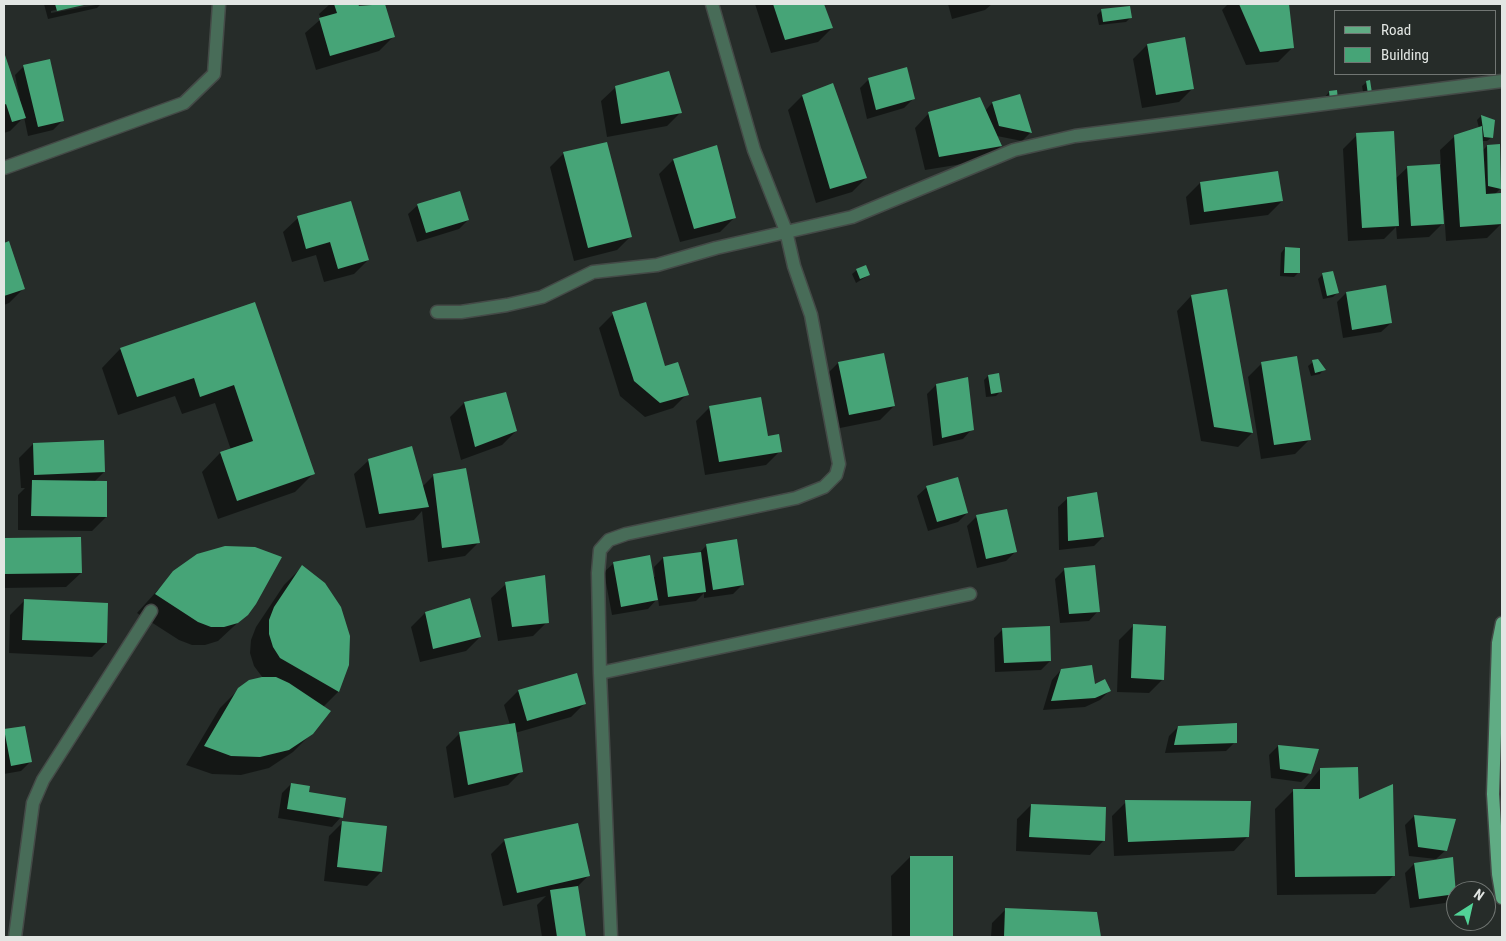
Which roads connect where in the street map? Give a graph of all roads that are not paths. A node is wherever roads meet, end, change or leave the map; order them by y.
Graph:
1 (219, 4) edge
2 (712, 4) edge
3 (1502, 81) edge
4 (4, 168) edge
5 (786, 231) junction
6 (437, 312) dead end
7 (970, 594) dead end
8 (150, 611) dead end
9 (1502, 623) edge
10 (600, 674) junction
11 (1502, 898) edge
12 (15, 937) edge
13 (610, 937) edge

1 - 4 street
2 - 5 street
3 - 5 street
5 - 6 street
5 - 10 street
7 - 10 street
8 - 12 street
9 - 11 main road
10 - 13 street

